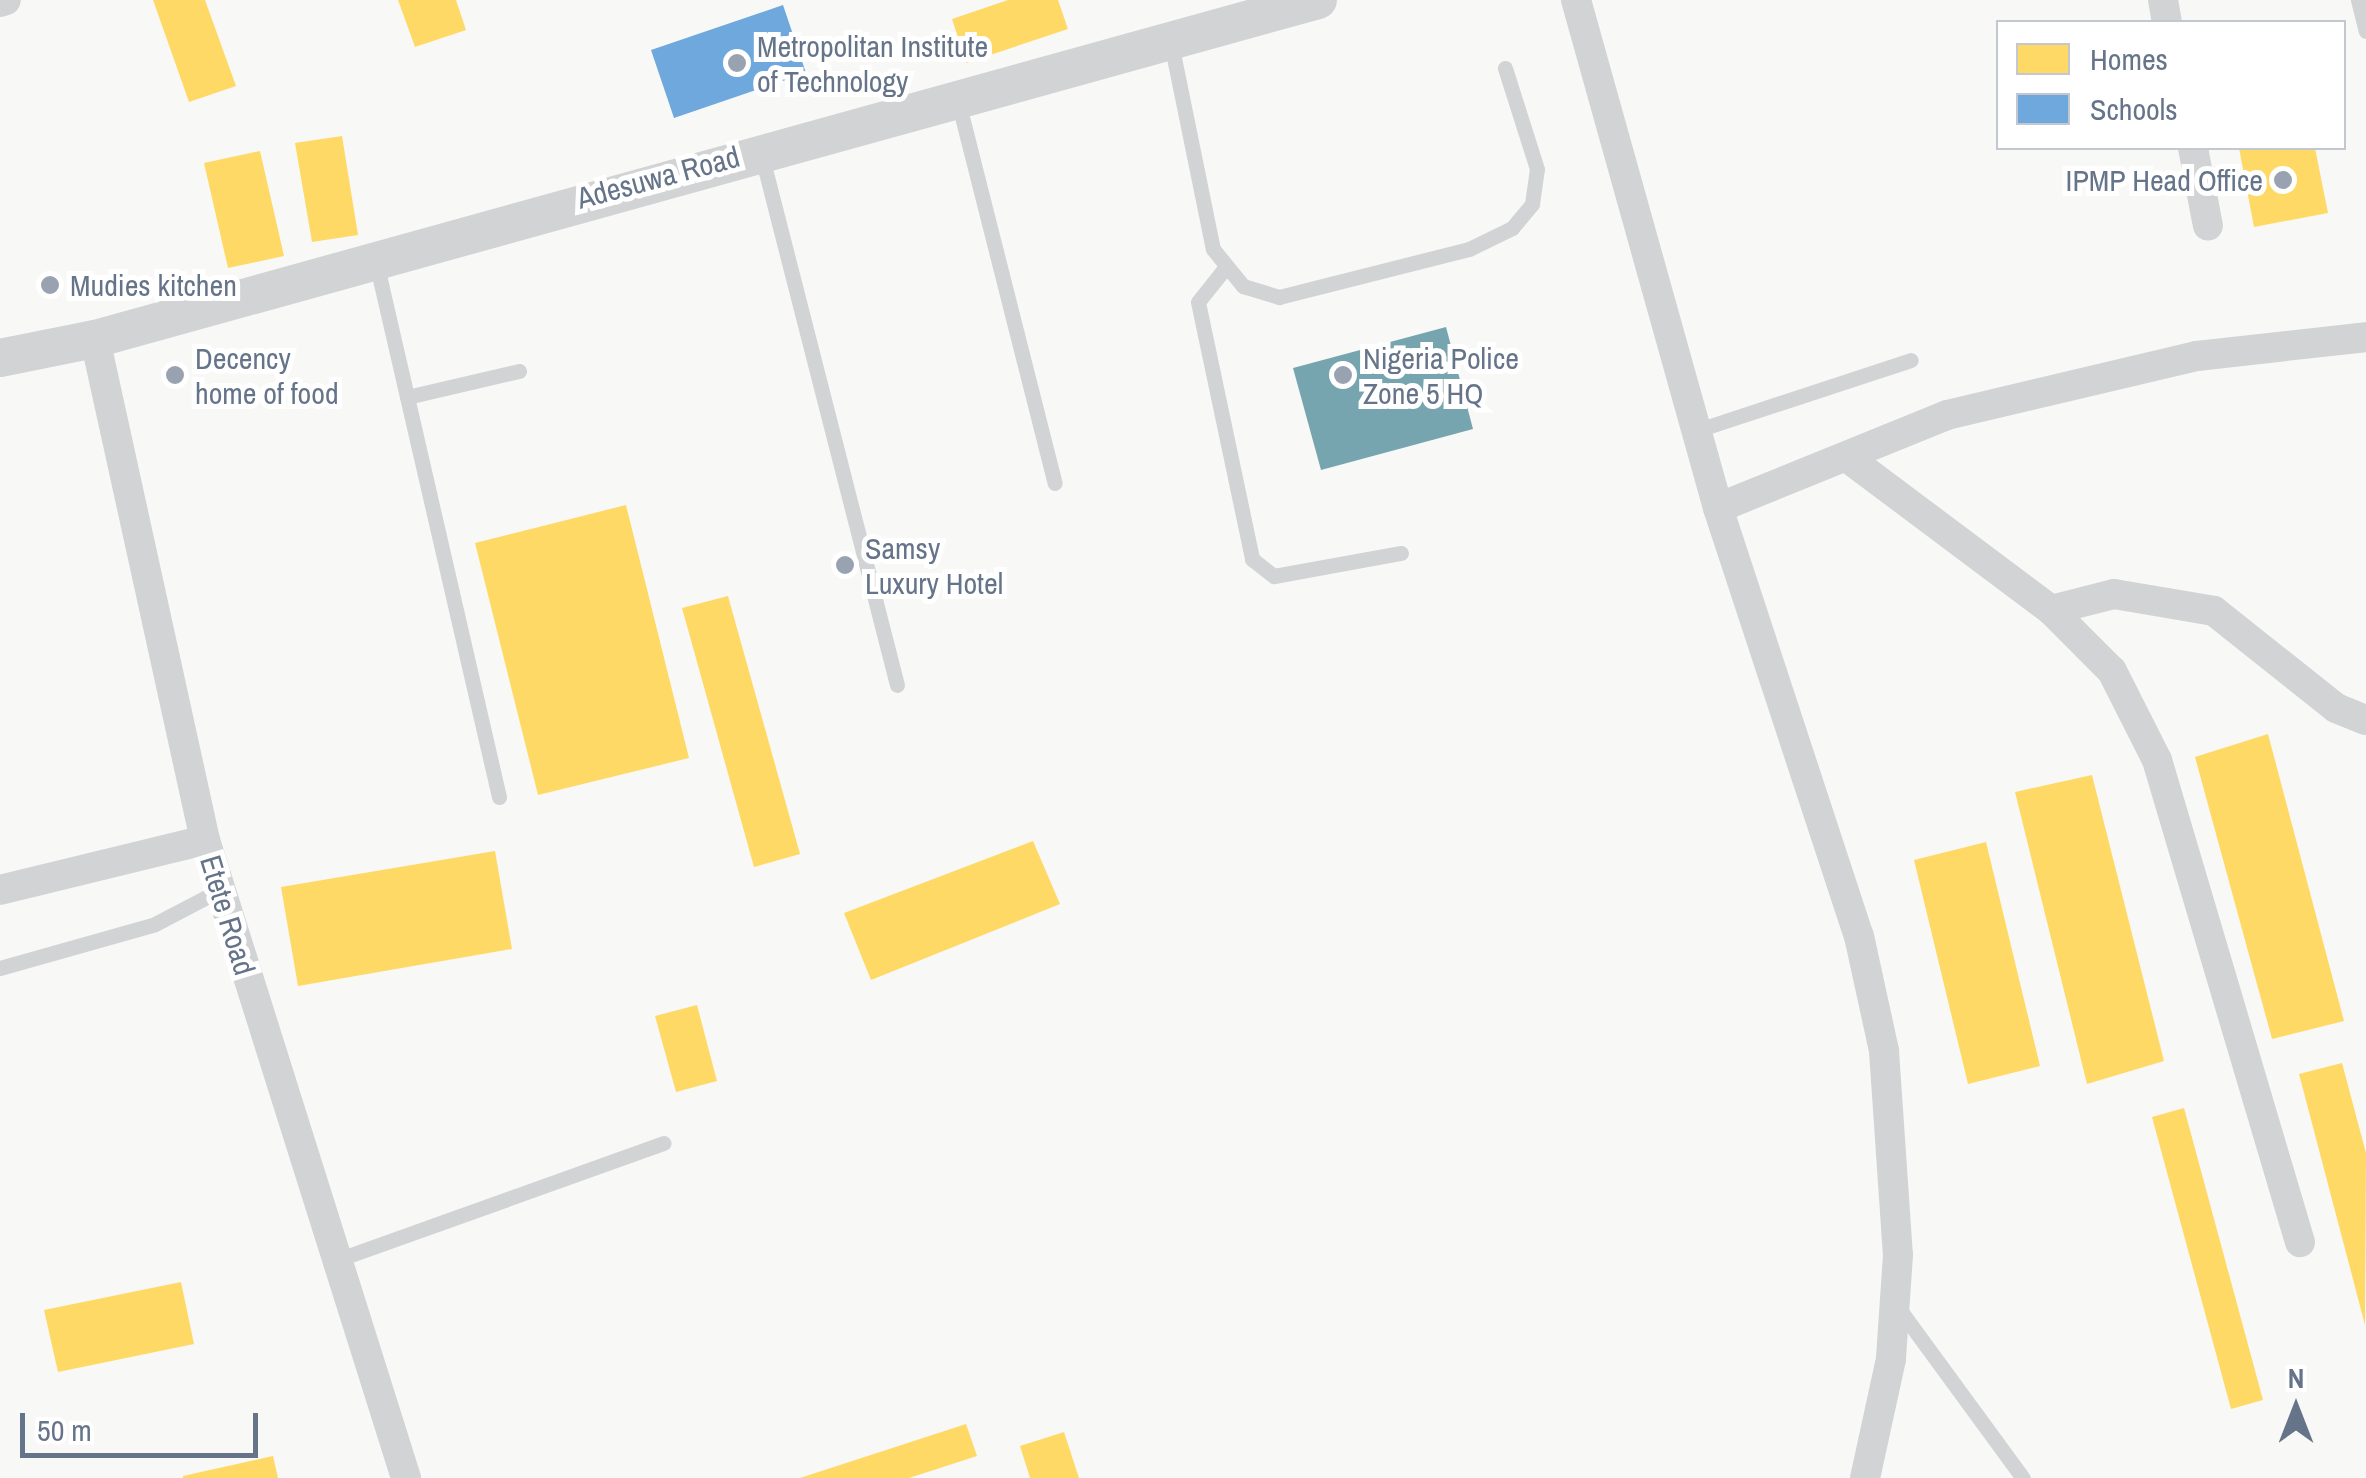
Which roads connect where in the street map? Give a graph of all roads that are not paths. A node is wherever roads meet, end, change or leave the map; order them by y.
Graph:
1 (1318, 0) edge
2 (1576, 0) edge
3 (2358, 0) edge
4 (2366, 31) edge
5 (1170, 40) junction
6 (1505, 68) dead end
7 (957, 97) junction
8 (760, 149) junction
9 (2192, 150) edge
10 (2208, 226) dead end
11 (375, 258) junction
12 (1224, 268) junction
13 (2366, 337) edge
14 (95, 339) junction
15 (0, 358) edge
16 (1911, 360) dead end
17 (519, 371) dead end
18 (407, 397) junction
19 (1696, 432) junction
20 (1848, 458) junction
21 (1055, 484) dead end
22 (1718, 508) junction
23 (1401, 553) dead end
24 (2052, 610) junction
25 (897, 686) dead end
26 (2366, 720) edge
27 (498, 797) dead end
28 (204, 840) junction
29 (0, 890) edge
30 (220, 890) junction
31 (0, 968) edge
32 (663, 1144) dead end
33 (2300, 1242) dead end
34 (334, 1261) junction
35 (1894, 1303) junction
36 (406, 1478) edge
37 (1865, 1478) edge
38 (2022, 1478) edge

1 - 5 street, Adesuwa Road
2 - 19 street
3 - 4 lane
5 - 7 street, Adesuwa Road
5 - 12 lane
6 - 12 lane
7 - 8 street, Adesuwa Road
7 - 21 lane
8 - 11 street, Adesuwa Road
8 - 25 lane
9 - 10 street
11 - 14 street, Adesuwa Road
11 - 18 lane
12 - 23 lane
13 - 20 street
14 - 15 street, Adesuwa Road
14 - 28 street, Etete Road
16 - 19 lane
17 - 18 lane
18 - 27 lane
19 - 22 street
20 - 22 street
20 - 24 street
22 - 35 street
24 - 26 street
24 - 33 street
28 - 29 street
28 - 30 street, Etete Road
30 - 31 lane
30 - 34 street, Etete Road
32 - 34 lane
34 - 36 street, Etete Road
35 - 37 street
35 - 38 lane

